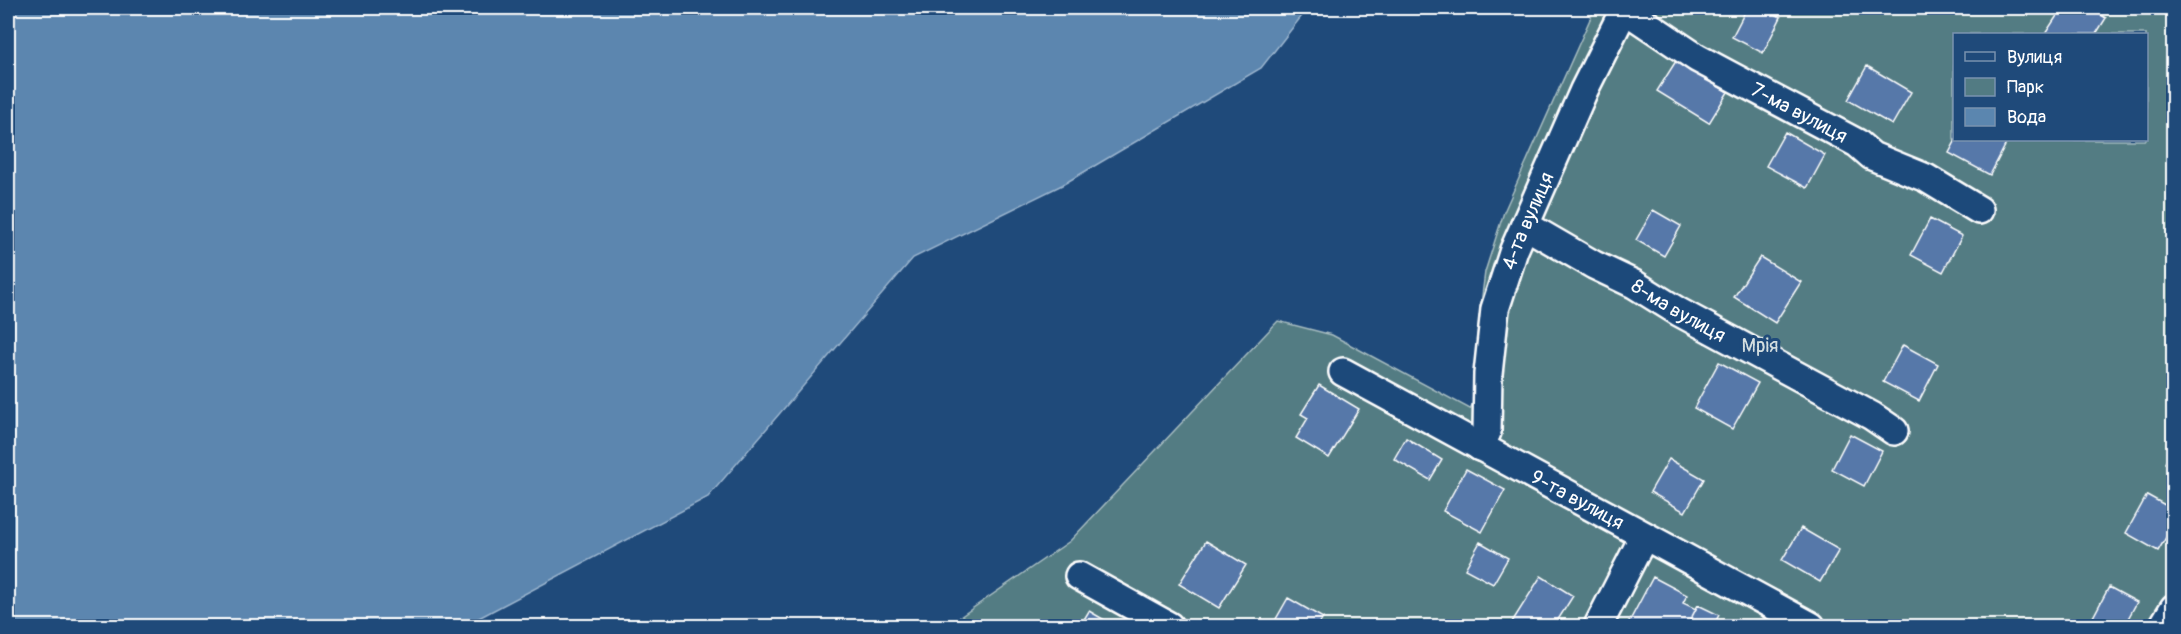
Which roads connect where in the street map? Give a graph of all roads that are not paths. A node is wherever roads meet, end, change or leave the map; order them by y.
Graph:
1 (1625, 8) edge
2 (1979, 210) dead end
3 (1525, 225) junction
4 (1343, 372) dead end
5 (1894, 431) dead end
6 (1480, 447) junction
7 (1644, 536) junction
8 (1079, 576) dead end
9 (2174, 608) edge
10 (1169, 627) edge
11 (1598, 627) edge
12 (1811, 627) edge
13 (2163, 627) edge

1 - 2 street, 7-ма вулиця
1 - 3 street, 4-та вулиця
3 - 5 street, 8-ма вулиця
3 - 6 street, 4-та вулиця
4 - 6 street, 9-та вулиця
6 - 7 street, 9-та вулиця
7 - 11 street
7 - 12 street, 9-та вулиця
8 - 10 street
9 - 13 street

